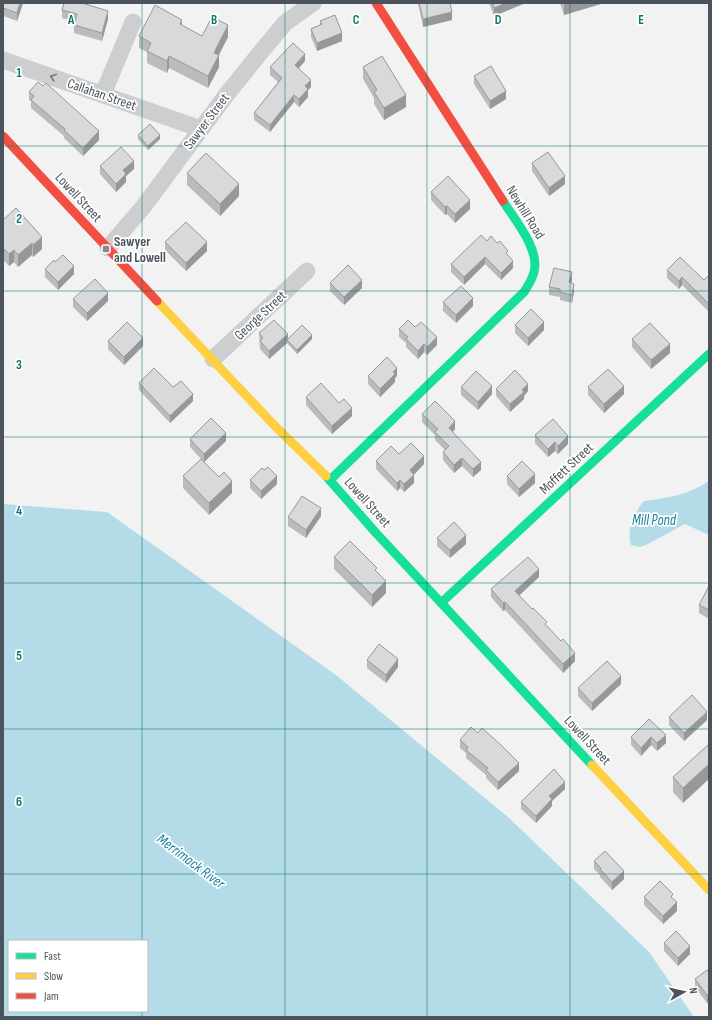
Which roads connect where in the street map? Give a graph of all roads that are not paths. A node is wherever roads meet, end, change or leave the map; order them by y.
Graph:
1 (313, 3) edge
2 (376, 3) edge
3 (133, 22) dead end
4 (3, 60) edge
5 (103, 94) junction
6 (201, 129) junction
7 (3, 136) edge
8 (108, 248) junction
9 (307, 271) dead end
10 (709, 354) edge
11 (213, 359) junction
12 (330, 480) junction
13 (441, 603) junction
14 (709, 890) edge

1 - 6 street, Sawyer Street
2 - 12 main road, Newhill Road
3 - 5 street
5 -> 4 street, Callahan Street
5 - 6 street, Callahan Street
6 - 8 street, Sawyer Street
7 - 8 main road, Lowell Street
8 - 11 main road, Lowell Street
9 - 11 street, George Street
10 - 13 main road, Moffett Street
11 - 12 main road, Lowell Street
12 - 13 main road, Lowell Street
13 - 14 main road, Lowell Street

